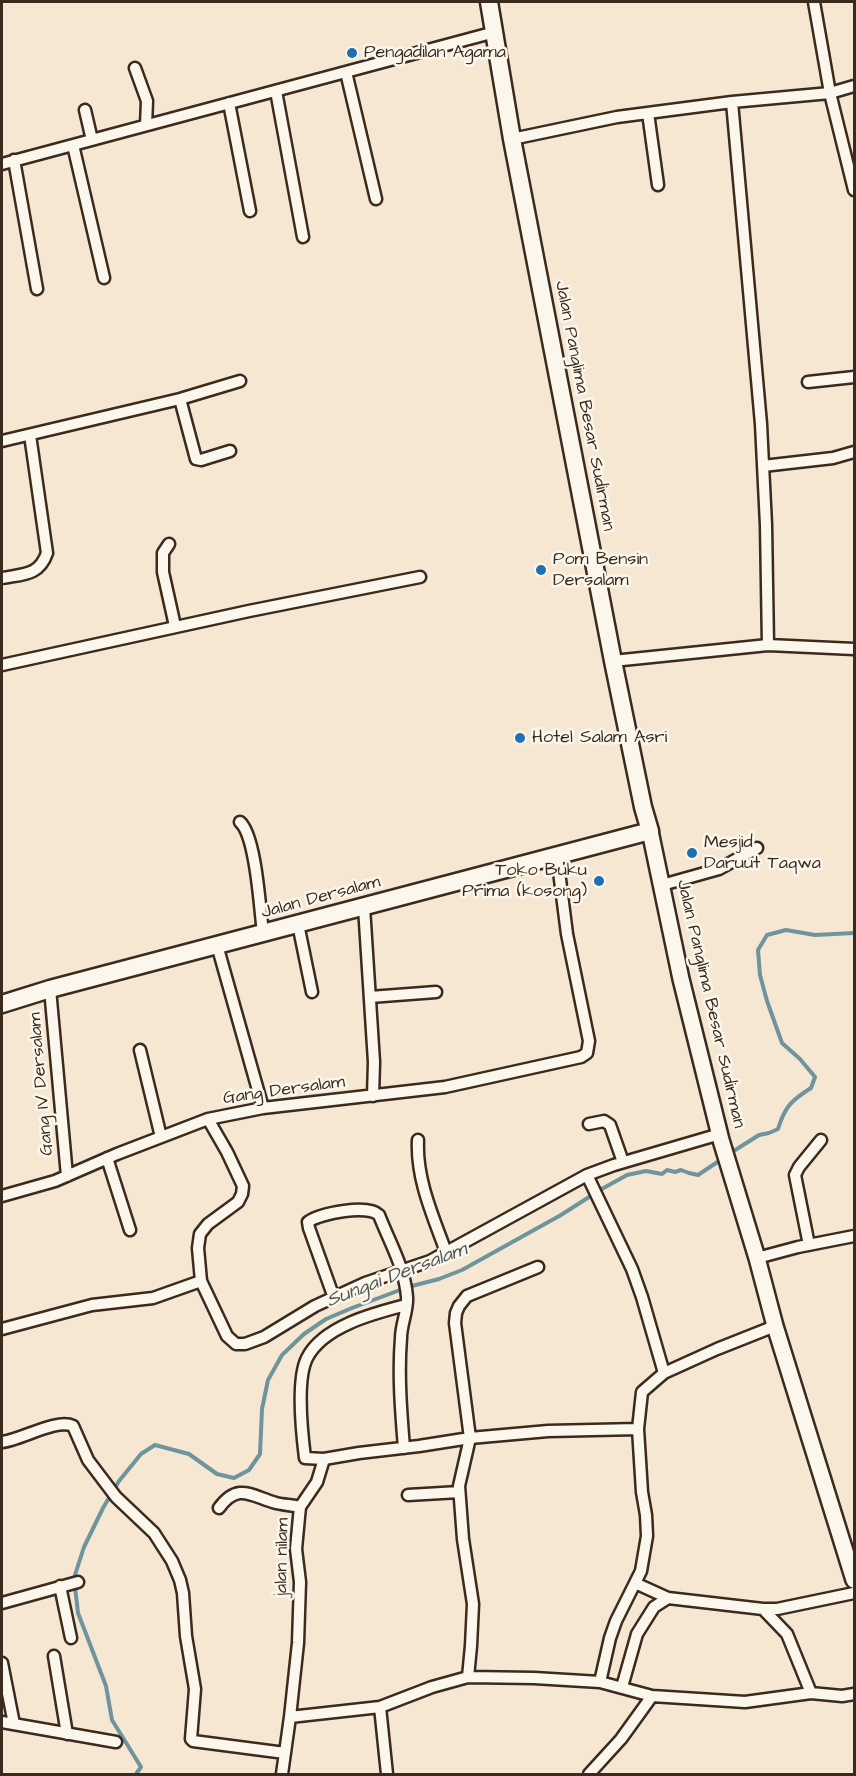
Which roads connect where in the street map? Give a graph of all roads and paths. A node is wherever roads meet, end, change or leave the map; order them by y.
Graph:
1 (489, 2) edge
2 (814, 2) edge
3 (495, 32) junction
4 (135, 68) dead end
5 (346, 72) junction
6 (855, 86) edge
7 (276, 91) junction
8 (830, 93) junction
9 (732, 102) junction
10 (229, 103) junction
11 (85, 110) dead end
12 (648, 113) junction
13 (147, 125) junction
14 (512, 139) junction
15 (92, 140) junction
16 (73, 145) junction
17 (14, 160) junction
18 (2, 164) edge
19 (658, 185) dead end
20 (855, 190) edge
21 (376, 199) dead end
22 (250, 211) dead end
23 (303, 237) dead end
24 (104, 278) dead end
25 (37, 289) dead end
26 (855, 377) edge
27 (240, 381) dead end
28 (808, 382) dead end
29 (180, 399) junction
30 (30, 435) junction
31 (2, 441) edge
32 (230, 451) dead end
33 (855, 453) edge
34 (763, 466) junction
35 (169, 544) dead end
36 (420, 577) dead end
37 (2, 578) edge
38 (175, 627) junction
39 (768, 645) junction
40 (855, 649) edge
41 (613, 661) junction
42 (2, 665) edge
43 (240, 822) dead end
44 (650, 831) junction
45 (757, 848) dead end
46 (557, 856) junction
47 (662, 885) junction
48 (364, 907) junction
49 (298, 924) junction
50 (263, 933) junction
51 (217, 945) junction
52 (50, 989) junction
53 (312, 992) dead end
54 (436, 992) dead end
55 (370, 997) junction
56 (2, 1004) edge
57 (140, 1050) dead end
58 (373, 1095) junction
59 (263, 1107) junction
60 (208, 1119) junction
61 (589, 1124) dead end
62 (161, 1137) junction
63 (720, 1137) junction
64 (418, 1140) dead end
65 (821, 1140) dead end
66 (106, 1158) junction
67 (623, 1162) junction
68 (67, 1176) junction
69 (590, 1182) junction
70 (2, 1196) edge
71 (130, 1230) dead end
72 (855, 1236) edge
73 (809, 1245) junction
74 (446, 1252) junction
75 (757, 1258) junction
76 (538, 1267) dead end
77 (402, 1270) junction
78 (201, 1281) junction
79 (334, 1298) junction
80 (407, 1302) junction
81 (775, 1326) junction
82 (2, 1329) edge
83 (664, 1373) junction
84 (638, 1429) junction
85 (470, 1438) junction
86 (2, 1442) edge
87 (404, 1448) junction
88 (324, 1459) junction
89 (459, 1492) junction
90 (408, 1495) dead end
91 (300, 1507) junction
92 (219, 1508) dead end
93 (855, 1580) edge
94 (78, 1581) dead end
95 (635, 1582) junction
96 (60, 1587) junction
97 (855, 1593) edge
98 (668, 1598) junction
99 (2, 1603) edge
100 (763, 1609) junction
101 (71, 1638) dead end
102 (54, 1656) dead end
103 (2, 1663) edge
104 (468, 1677) junction
105 (600, 1682) junction
106 (622, 1688) junction
107 (811, 1693) junction
108 (855, 1694) edge
109 (652, 1696) junction
110 (380, 1707) junction
111 (290, 1717) junction
112 (2, 1722) edge
113 (14, 1724) junction
114 (67, 1734) junction
115 (116, 1742) dead end
116 (285, 1753) junction
117 (282, 1774) edge
118 (387, 1774) edge
119 (589, 1774) edge

1 - 3 main road, Jalan Panglima Besar Sudirman
2 - 8 street
3 - 5 street
3 - 14 main road, Jalan Panglima Besar Sudirman
4 - 13 street
5 - 7 street
5 - 21 street
6 - 8 street
7 - 10 street
7 - 23 street
8 - 9 street
8 - 20 street
9 - 12 street
9 - 34 street
10 - 13 street
10 - 22 street
11 - 15 street
12 - 14 street
12 - 19 street
13 - 15 street
14 - 41 main road, Jalan Panglima Besar Sudirman
15 - 16 street
16 - 17 street
16 - 24 street
17 - 18 street
17 - 25 street
26 - 28 street
27 - 29 street
29 - 30 street
29 - 32 street
30 - 31 street
30 - 37 street
33 - 34 street
34 - 39 street
35 - 38 street
36 - 38 street
38 - 42 street
39 - 40 street
39 - 41 street
41 - 44 main road, Jalan Panglima Besar Sudirman
43 - 50 street
44 - 46 main road, Jalan Dersalam
44 - 47 main road, Jalan Panglima Besar Sudirman
45 - 47 street
46 - 48 main road, Jalan Dersalam
46 - 58 street, Gang Dersalam
47 - 63 main road, Jalan Panglima Besar Sudirman
48 - 49 main road, Jalan Dersalam
48 - 55 street
49 - 50 main road, Jalan Dersalam
49 - 53 street
50 - 51 main road, Jalan Dersalam
51 - 52 main road, Jalan Dersalam
51 - 59 street
52 - 56 main road, Jalan Dersalam
52 - 68 street, Gang IV Dersalam
54 - 55 street
55 - 58 street
57 - 62 street
58 - 59 street, Gang Dersalam
59 - 60 street, Gang Dersalam
60 - 62 street, Gang Dersalam
60 - 78 street
61 - 67 street
62 - 66 street, Gang Dersalam
63 - 67 street
63 - 75 main road, Jalan Panglima Besar Sudirman
64 - 74 street
65 - 73 street
66 - 68 street, Gang Dersalam
66 - 71 street
67 - 69 street
68 - 70 street, Gang Dersalam
69 - 74 street
69 - 83 street
72 - 73 street
73 - 75 street
74 - 77 street
75 - 81 main road, Jalan Panglima Besar Sudirman
76 - 85 street
77 - 79 street
77 - 79 street
77 - 80 street
78 - 79 street
78 - 82 street
80 - 87 street
80 - 88 street
81 - 83 street
81 - 93 main road, Jalan Panglima Besar Sudirman
83 - 84 street
84 - 85 street
84 - 95 street
85 - 87 street
85 - 89 street
86 - 116 street
87 - 88 street
88 - 91 street, jalan nilam
89 - 90 street
89 - 104 street
91 - 92 street
91 - 111 street, jalan nilam
94 - 96 street
95 - 98 street
95 - 105 street
96 - 99 street
96 - 101 street
97 - 100 street
98 - 100 street
98 - 106 street
100 - 107 street
102 - 114 street
103 - 113 street
104 - 105 street
104 - 110 street
105 - 106 street
106 - 109 street
107 - 108 street
107 - 109 street
109 - 119 street
110 - 111 street
110 - 118 street
111 - 116 street, jalan nilam
112 - 113 street
113 - 114 street
114 - 115 street
116 - 117 street, jalan nilam

